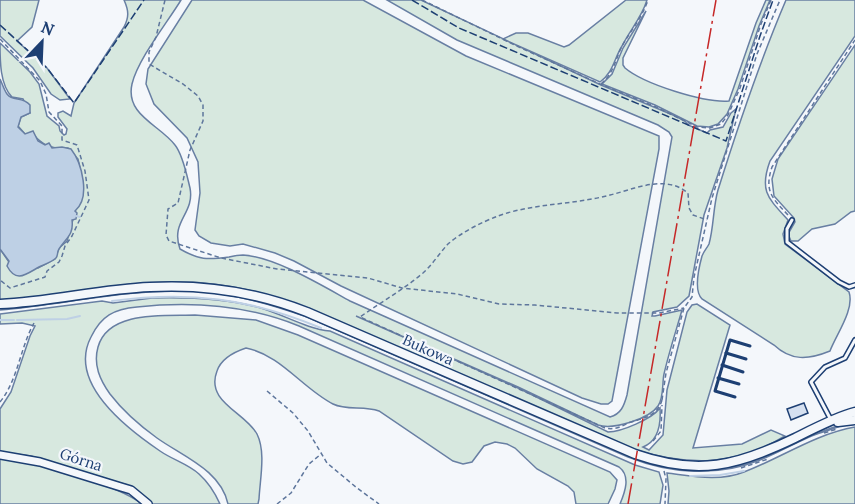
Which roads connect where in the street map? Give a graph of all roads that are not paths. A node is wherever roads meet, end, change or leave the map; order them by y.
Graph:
1 (792, 220) road end
2 (855, 285) edge
3 (0, 304) edge
4 (855, 340) edge
5 (855, 412) edge
6 (855, 420) edge
7 (832, 422) junction
8 (0, 456) edge
9 (148, 504) edge

1 - 2 lane
3 - 7 street, Bukowa
4 - 7 lane
5 - 7 street, Bukowa
6 - 7 street, Bukowa
8 - 9 street, Górna

